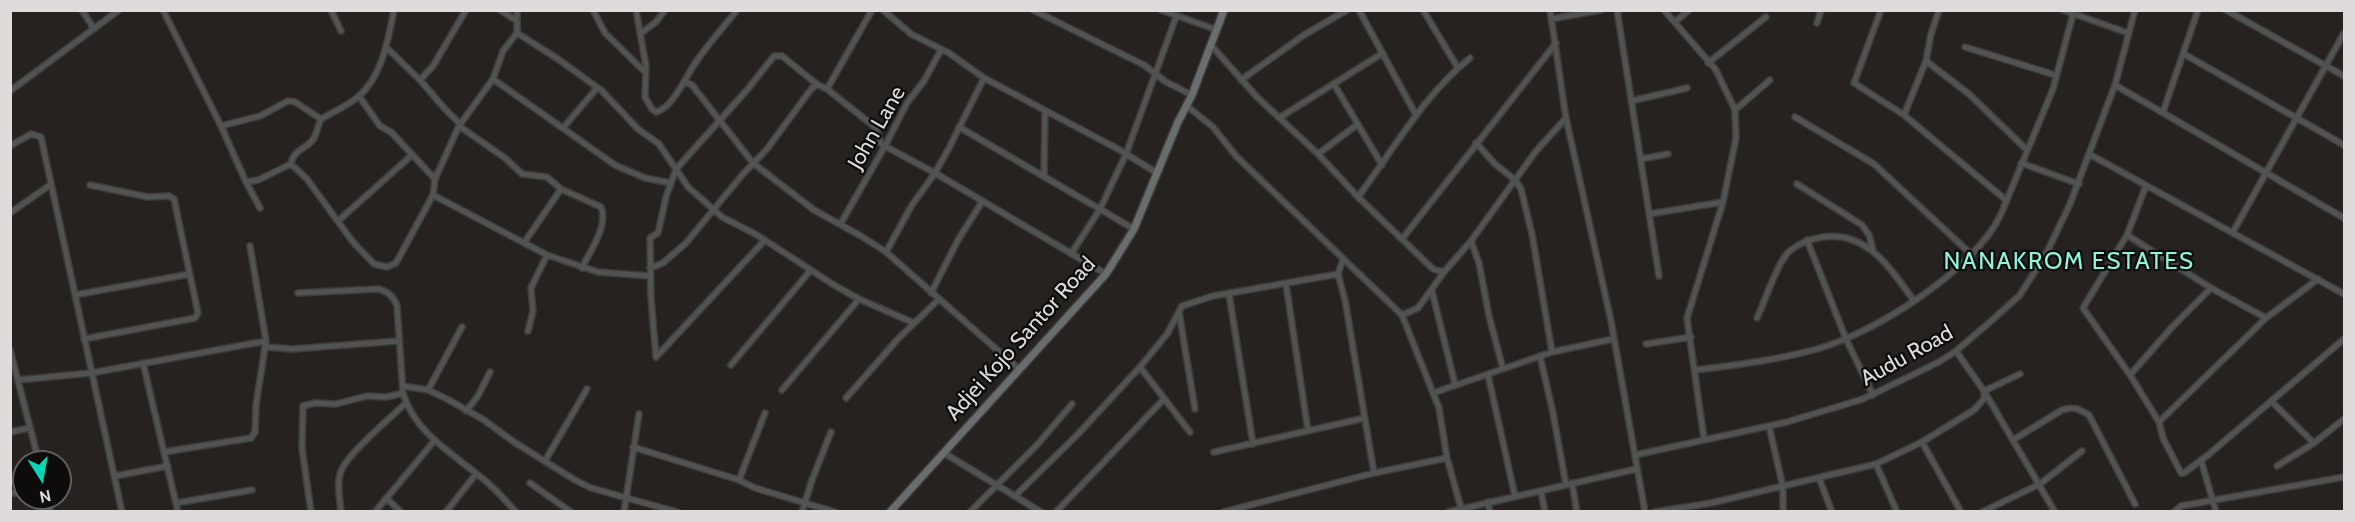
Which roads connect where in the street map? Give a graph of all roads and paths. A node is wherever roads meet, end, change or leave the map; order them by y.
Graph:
1 (82, 10) edge
2 (119, 10) edge
3 (163, 10) edge
4 (331, 10) edge
5 (394, 10) edge
6 (466, 10) edge
7 (500, 10) edge
8 (524, 10) edge
9 (593, 10) edge
10 (636, 10) edge
11 (665, 10) edge
12 (737, 10) edge
13 (872, 10) edge
14 (883, 10) edge
15 (1033, 10) edge
16 (1053, 10) edge
17 (1161, 10) edge
18 (1224, 10) edge
19 (1347, 10) edge
20 (1359, 10) edge
21 (1423, 10) edge
22 (1550, 10) edge
23 (1601, 10) edge
24 (1617, 10) edge
25 (1664, 10) edge
26 (1689, 10) edge
27 (1821, 10) edge
28 (1881, 10) edge
29 (1939, 10) edge
30 (2063, 10) edge
31 (2135, 10) edge
32 (2198, 10) edge
33 (2226, 10) edge
34 (2073, 14) junction
35 (517, 16) edge
36 (1176, 17) junction
37 (1766, 17) dead end
38 (1050, 19) junction
39 (1551, 19) junction
40 (1675, 22) junction
41 (1817, 23) dead end
42 (94, 29) junction
43 (1217, 30) junction
44 (341, 31) dead end
45 (517, 33) junction
46 (2128, 33) junction
47 (2344, 33) edge
48 (640, 34) junction
49 (1556, 43) junction
50 (1211, 45) junction
51 (1965, 47) dead end
52 (387, 48) junction
53 (941, 50) junction
54 (1383, 53) junction
55 (2184, 54) junction
56 (1470, 58) dead end
57 (1926, 61) junction
58 (1708, 63) junction
59 (2326, 66) junction
60 (1458, 68) junction
61 (645, 72) junction
62 (1155, 75) junction
63 (2055, 75) junction
64 (2344, 76) edge
65 (984, 78) junction
66 (420, 80) junction
67 (492, 80) junction
68 (1241, 80) junction
69 (1770, 80) dead end
70 (685, 82) junction
71 (1334, 84) junction
72 (818, 85) junction
73 (2115, 85) junction
74 (597, 87) junction
75 (1687, 88) dead end
76 (827, 89) junction
77 (10, 91) edge
78 (1192, 95) junction
79 (359, 96) junction
80 (1631, 101) junction
81 (1187, 106) junction
82 (1735, 110) junction
83 (1046, 112) junction
84 (2163, 112) junction
85 (1416, 115) junction
86 (1904, 115) junction
87 (1795, 117) dead end
88 (1279, 118) junction
89 (1566, 118) junction
90 (2296, 118) junction
91 (321, 119) junction
92 (720, 120) junction
93 (1358, 124) junction
94 (460, 125) junction
95 (221, 126) junction
96 (959, 127) junction
97 (564, 128) junction
98 (1476, 143) junction
99 (2344, 145) edge
100 (10, 146) edge
101 (885, 146) junction
102 (2027, 150) junction
103 (1126, 154) junction
104 (1318, 154) junction
105 (1668, 154) dead end
106 (2088, 154) junction
107 (412, 155) junction
108 (1641, 159) junction
109 (753, 163) junction
110 (2021, 163) junction
111 (291, 164) junction
112 (1382, 165) junction
113 (676, 169) junction
114 (2267, 172) junction
115 (935, 173) junction
116 (1157, 173) junction
117 (1044, 177) junction
118 (435, 178) junction
119 (1515, 180) junction
120 (246, 182) junction
121 (671, 183) junction
122 (50, 184) junction
123 (1797, 184) dead end
124 (2079, 184) junction
125 (90, 185) dead end
126 (2146, 186) junction
127 (561, 189) junction
128 (433, 195) junction
129 (1358, 197) junction
130 (2006, 200) junction
131 (982, 202) junction
132 (1724, 202) junction
133 (260, 208) dead end
134 (1100, 209) junction
135 (714, 210) junction
136 (10, 213) edge
137 (1649, 214) junction
138 (2344, 218) edge
139 (338, 221) junction
140 (841, 224) junction
141 (1134, 229) junction
142 (2233, 232) junction
143 (2127, 235) junction
144 (1402, 239) junction
145 (1807, 240) junction
146 (764, 241) junction
147 (1471, 241) junction
148 (524, 243) junction
149 (250, 246) dead end
150 (1873, 250) junction
151 (886, 252) junction
152 (1071, 254) junction
153 (547, 255) junction
154 (1972, 255) junction
155 (1343, 259) junction
156 (582, 268) junction
157 (650, 268) junction
158 (810, 271) junction
159 (1444, 272) junction
160 (190, 274) junction
161 (1106, 274) junction
162 (1338, 274) junction
163 (650, 276) junction
164 (1659, 276) dead end
165 (2318, 279) junction
166 (1286, 284) junction
167 (2211, 288) junction
168 (1432, 291) junction
169 (298, 293) dead end
170 (931, 293) junction
171 (1229, 294) junction
172 (2344, 294) edge
173 (75, 295) junction
174 (859, 299) junction
175 (938, 300) junction
176 (1914, 301) junction
177 (1179, 310) junction
178 (1402, 315) junction
179 (1757, 318) dead end
180 (2266, 318) junction
181 (914, 323) junction
182 (462, 327) dead end
183 (528, 331) dead end
184 (1691, 337) junction
185 (84, 339) junction
186 (1613, 339) junction
187 (1846, 339) junction
188 (2344, 339) edge
189 (398, 341) junction
190 (266, 344) junction
191 (1646, 344) dead end
192 (10, 350) edge
193 (1956, 351) junction
194 (1552, 352) junction
195 (1540, 356) junction
196 (143, 363) junction
197 (731, 365) dead end
198 (1140, 367) junction
199 (1503, 369) junction
200 (1020, 370) junction
201 (1695, 370) junction
202 (13, 371) edge
203 (490, 372) dead end
204 (91, 373) junction
205 (2020, 374) dead end
206 (1488, 375) junction
207 (2130, 375) junction
208 (18, 380) junction
209 (1455, 384) dead end
210 (587, 389) dead end
211 (403, 390) junction
212 (428, 390) junction
213 (782, 390) dead end
214 (1984, 391) junction
215 (1433, 393) junction
216 (1873, 395) junction
217 (846, 398) dead end
218 (1163, 400) junction
219 (2271, 401) junction
220 (406, 403) junction
221 (1072, 404) dead end
222 (1195, 409) dead end
223 (466, 411) junction
224 (765, 412) dead end
225 (639, 414) dead end
226 (1365, 418) junction
227 (2344, 419) edge
228 (2159, 423) junction
229 (1769, 426) junction
230 (30, 428) junction
231 (1308, 431) junction
232 (10, 432) edge
233 (831, 432) dead end
234 (1190, 432) dead end
235 (435, 440) junction
236 (1704, 440) junction
237 (2013, 440) junction
238 (1922, 442) junction
239 (2314, 443) junction
240 (1253, 444) junction
241 (633, 447) junction
242 (36, 450) edge
243 (2082, 451) dead end
244 (164, 452) junction
245 (1214, 452) dead end
246 (944, 453) junction
247 (1635, 455) junction
248 (1447, 458) junction
249 (2201, 460) junction
250 (545, 462) junction
251 (1876, 464) junction
252 (168, 466) junction
253 (2277, 466) dead end
254 (1636, 469) junction
255 (1374, 472) junction
256 (476, 474) junction
257 (115, 476) junction
258 (2344, 477) edge
259 (1819, 478) junction
260 (739, 480) junction
261 (530, 483) dead end
262 (1569, 484) junction
263 (2040, 484) junction
264 (996, 486) junction
265 (1783, 487) junction
266 (252, 490) dead end
267 (1541, 491) junction
268 (1015, 496) junction
269 (1515, 496) junction
270 (386, 498) junction
271 (627, 499) junction
272 (2213, 500) junction
273 (1488, 502) junction
274 (176, 503) junction
275 (804, 503) junction
276 (1711, 503) junction
277 (2135, 504) dead end
278 (1461, 508) junction
279 (122, 512) edge
280 (178, 512) edge
281 (311, 512) edge
282 (341, 512) edge
283 (375, 512) edge
284 (401, 512) edge
285 (446, 512) edge
286 (516, 512) edge
287 (571, 512) edge
288 (624, 512) edge
289 (676, 512) edge
290 (802, 512) edge
291 (835, 512) edge
292 (890, 512) edge
293 (970, 512) edge
294 (1041, 512) edge
295 (1056, 512) edge
296 (1223, 512) edge
297 (1448, 512) edge
298 (1490, 512) edge
299 (1545, 512) edge
300 (1577, 512) edge
301 (1645, 512) edge
302 (1654, 512) edge
303 (1711, 512) edge
304 (1783, 512) edge
305 (1832, 512) edge
306 (1897, 512) edge
307 (1961, 512) edge
308 (1983, 512) edge
309 (2055, 512) edge
310 (2174, 512) edge
311 (2216, 512) edge

1 - 42 street
2 - 42 street
3 - 95 street
4 - 44 street
5 - 52 street
6 - 66 street
7 - 35 street
8 - 35 street
9 - 61 street
10 - 48 street
11 - 48 street
12 - 70 street
13 - 76 street
14 - 53 street
15 - 38 street
16 - 38 street
17 - 36 street
18 - 43 street, Adjei Kojo Santor Road
19 - 68 street
20 - 54 street
21 - 60 street
22 - 39 street
23 - 39 street
24 - 80 street
25 - 40 street
26 - 40 street
27 - 41 street
28 - 86 street
29 - 57 street
30 - 34 street
31 - 46 street, Audu Road
32 - 55 street
33 - 59 street
34 - 46 street
34 - 63 street
35 - 45 street
36 - 43 street
36 - 62 street
37 - 58 street
38 - 62 street
39 - 49 street
40 - 58 street
42 - 77 street
43 - 50 street, Adjei Kojo Santor Road
45 - 67 street
45 - 74 street
46 - 73 street, Audu Road
47 - 59 street
48 - 61 street
49 - 89 street
49 - 98 street
50 - 68 street
50 - 78 street, Adjei Kojo Santor Road
51 - 63 street
52 - 66 street
52 - 79 street
53 - 65 street
53 - 101 street, John Lane
54 - 71 street
54 - 85 street
55 - 84 street
55 - 90 street
56 - 60 street
57 - 86 street
57 - 102 street
58 - 82 street
59 - 64 street
59 - 90 street
60 - 85 street
61 - 70 street
62 - 78 street
62 - 103 street
63 - 102 street
65 - 83 street
65 - 96 street
66 - 94 street
67 - 94 street
67 - 97 street
68 - 88 street
69 - 82 street
70 - 92 street
71 - 88 street
71 - 93 street
72 - 76 street
72 - 92 street
72 - 109 street
73 - 84 street
73 - 106 street, Audu Road
74 - 97 street
74 - 113 street
75 - 80 street
76 - 101 street
78 - 81 street, Adjei Kojo Santor Road
79 - 91 street
79 - 107 street
80 - 108 street
81 - 116 street, Adjei Kojo Santor Road
81 - 155 street
82 - 132 street
83 - 103 street
83 - 117 street
84 - 114 street
85 - 112 street
86 - 130 street
87 - 154 street
88 - 104 street
89 - 119 street
89 - 186 street
90 - 99 street
90 - 114 street
91 - 95 street
91 - 111 street
92 - 109 street
92 - 113 street
93 - 104 street
93 - 112 street
94 - 118 street
94 - 127 street
95 - 120 street
96 - 115 street
96 - 117 street
97 - 121 street
98 - 119 street
98 - 144 street
100 - 122 street
101 - 115 street
101 - 140 street, John Lane
102 - 110 street
103 - 116 street
103 - 134 street
104 - 129 street
105 - 108 street
106 - 124 street, Audu Road
106 - 126 street
107 - 118 street
107 - 139 street
108 - 137 street
109 - 135 street
109 - 140 street
110 - 124 street
110 - 130 street
111 - 120 street
111 - 139 street
112 - 129 street
113 - 121 street
113 - 135 street
114 - 138 street
114 - 142 street
115 - 131 street
115 - 151 street
116 - 141 street, Adjei Kojo Santor Road
117 - 134 street
118 - 128 street
119 - 147 street
119 - 194 street
120 - 133 street
121 - 157 street
122 - 136 street
122 - 173 street
123 - 150 street
124 - 193 street, Audu Road
125 - 160 street
126 - 142 street
126 - 143 street
127 - 148 street
127 - 156 street
128 - 139 street
128 - 148 street
129 - 144 street
130 - 154 street
131 - 152 street
131 - 170 street
132 - 137 street
132 - 184 street
134 - 141 street
134 - 152 street
135 - 146 street
135 - 157 street
137 - 164 street
140 - 151 street
141 - 161 street, Adjei Kojo Santor Road
142 - 165 street
143 - 167 street
143 - 207 street
144 - 159 street
145 - 150 street
145 - 179 street
145 - 187 street
146 - 158 street
146 - 163 street
147 - 159 street
147 - 199 street
148 - 153 street
149 - 190 street
150 - 176 street
151 - 170 street
152 - 161 street
153 - 156 street
153 - 183 street
154 - 176 street
155 - 162 street
155 - 178 street
156 - 163 street
157 - 163 street
158 - 174 street
158 - 197 street
159 - 168 street
160 - 173 street
160 - 185 street
161 - 200 street, Adjei Kojo Santor Road
162 - 166 street
162 - 226 street
165 - 172 street
165 - 180 street
166 - 171 street
166 - 231 street
167 - 180 street
167 - 207 street
168 - 178 street
168 - 209 street
169 - 189 street
170 - 175 street
171 - 177 street
171 - 240 street
173 - 185 street
174 - 181 street
174 - 213 street
175 - 181 street
175 - 200 street
176 - 187 street
177 - 198 street
177 - 222 street
178 - 215 street
180 - 228 street
181 - 217 street
182 - 212 street
184 - 191 street
184 - 201 street
185 - 204 street
186 - 194 street
186 - 247 street
187 - 201 street
187 - 216 street
188 - 219 street
189 - 190 street
189 - 211 street
190 - 196 street
190 - 244 street
192 - 202 street
193 - 214 street
193 - 216 street, Audu Road
194 - 195 street
195 - 199 street
195 - 262 street
196 - 204 street
196 - 244 street
198 - 218 street
198 - 268 street
199 - 206 street
200 - 246 street, Adjei Kojo Santor Road
201 - 236 street
202 - 208 street
203 - 223 street
204 - 208 street
204 - 257 street
205 - 214 street
206 - 215 street
206 - 269 street
207 - 228 street
208 - 230 street
210 - 250 street
211 - 212 street
211 - 220 street
211 - 281 street
212 - 223 street
214 - 237 street
214 - 238 street
215 - 248 street
216 - 229 street, Audu Road
218 - 234 street
218 - 295 street
219 - 239 street
219 - 249 street
220 - 235 street
220 - 282 street
221 - 264 street
223 - 250 street
224 - 260 street
225 - 241 street
226 - 231 street
226 - 255 street
227 - 239 street
228 - 249 street
229 - 236 street, Audu Road
229 - 265 street
230 - 232 street
230 - 242 street
231 - 240 street
233 - 275 street
235 - 256 street
235 - 270 street
236 - 247 street, Audu Road
237 - 263 street
237 - 277 street
238 - 251 street
238 - 307 street
239 - 253 street
240 - 245 street
241 - 260 street
241 - 271 street
243 - 263 street
244 - 252 street
246 - 264 street
246 - 292 street, Adjei Kojo Santor Road
247 - 254 street
248 - 255 street
248 - 278 street
249 - 272 street
250 - 271 street
251 - 259 street
251 - 306 street
252 - 257 street
252 - 274 street
254 - 262 street
254 - 301 street
255 - 296 street
256 - 285 street
256 - 286 street
257 - 279 street
258 - 272 street
259 - 265 street
259 - 305 street
260 - 275 street
261 - 287 street
262 - 267 street
262 - 300 street
263 - 308 street
263 - 309 street
264 - 268 street
264 - 293 street
265 - 276 street
265 - 304 street
266 - 274 street
267 - 269 street
267 - 299 street
268 - 294 street
269 - 273 street
270 - 283 street
270 - 284 street
271 - 288 street
271 - 289 street
272 - 310 street
272 - 311 street
273 - 278 street
273 - 298 street
274 - 280 street
275 - 290 street
275 - 291 street
276 - 302 street
276 - 303 street
278 - 297 street

